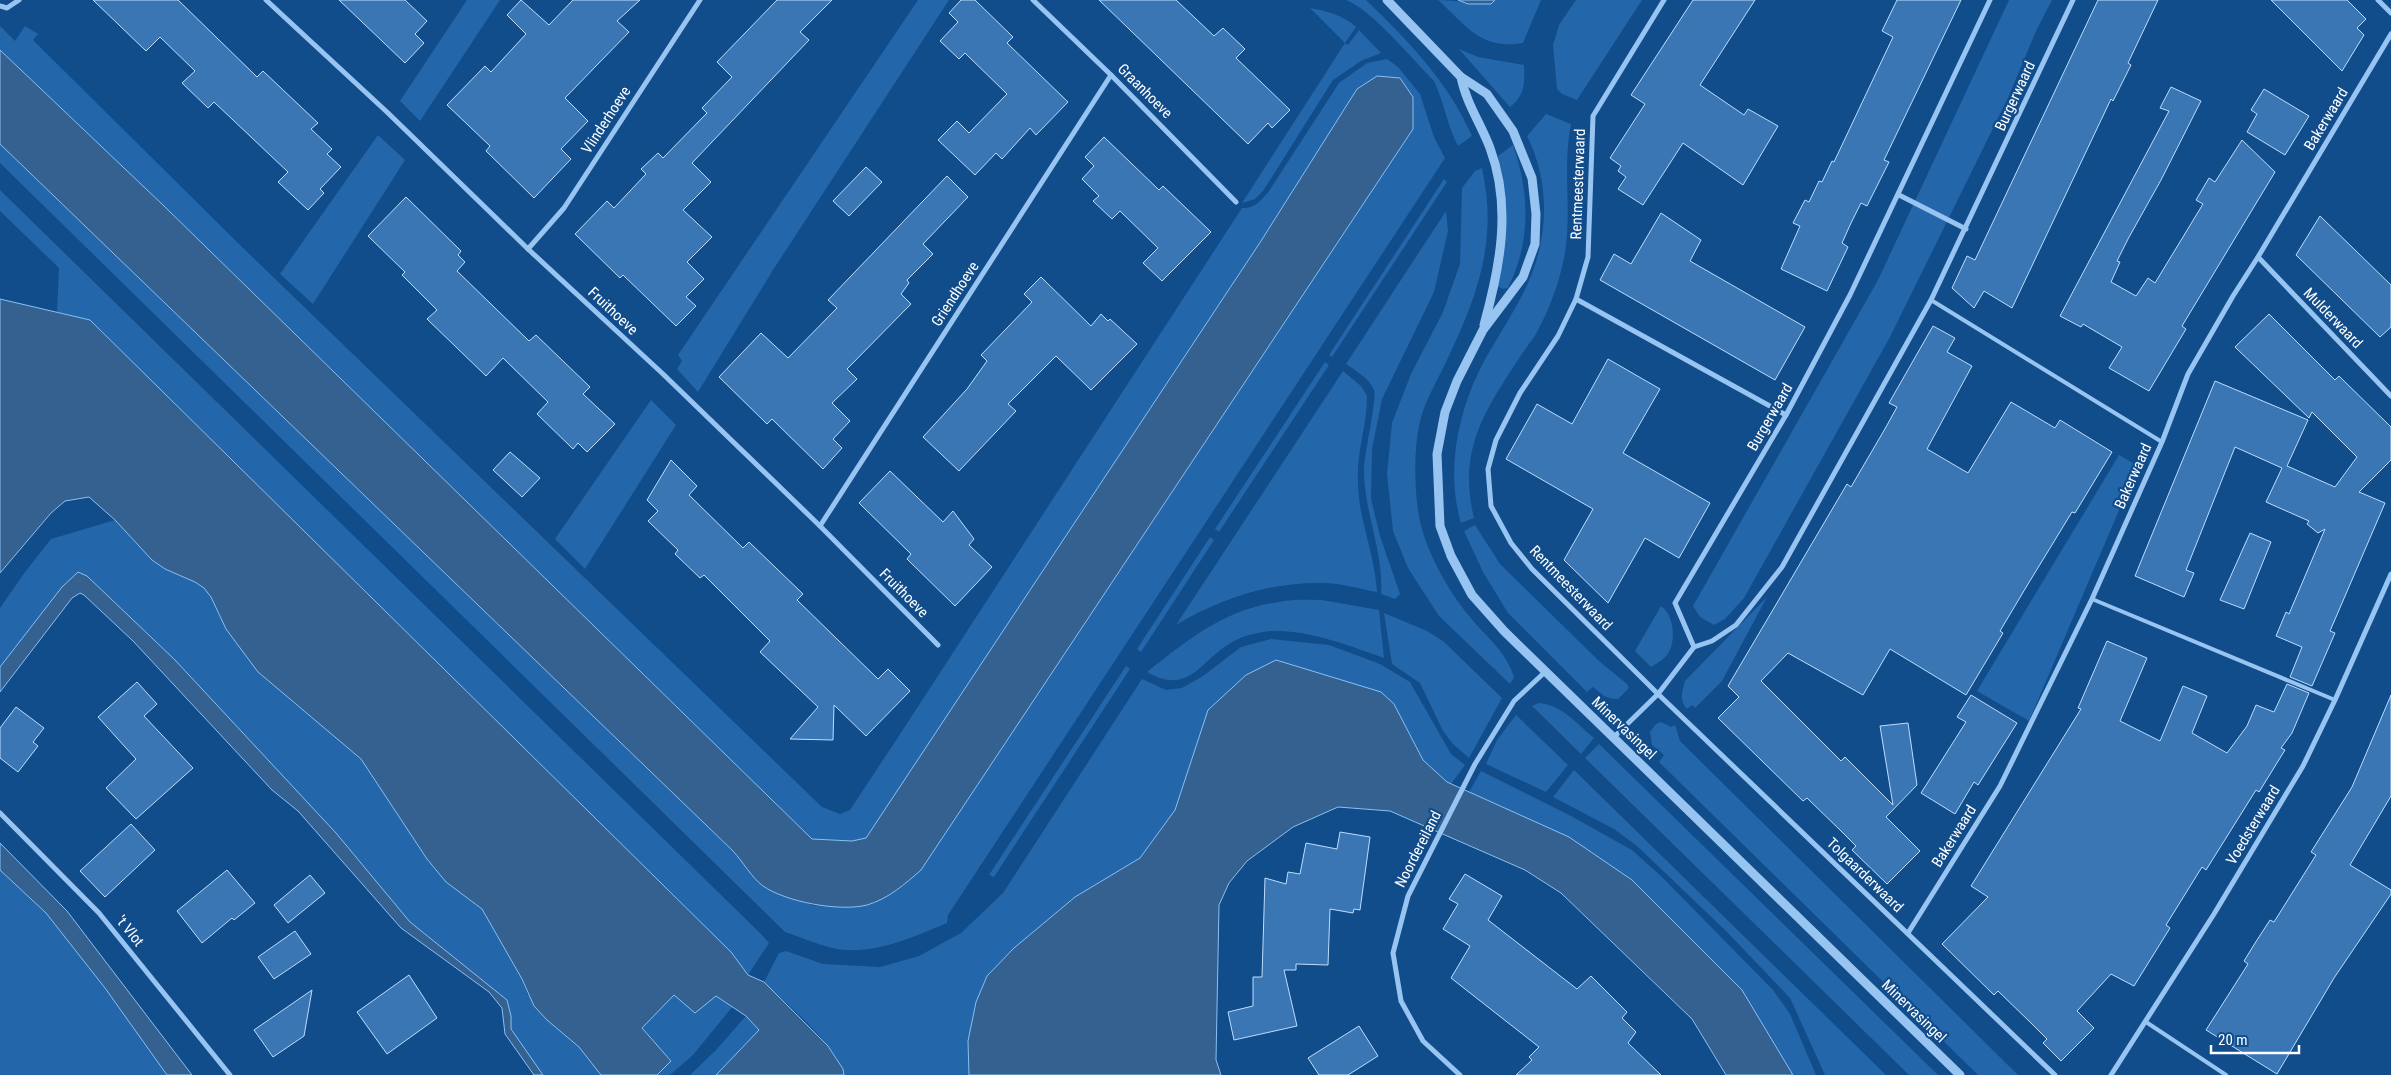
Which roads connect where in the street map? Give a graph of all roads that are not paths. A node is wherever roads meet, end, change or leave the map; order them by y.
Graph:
1 (19, 0) edge
2 (266, 0) edge
3 (700, 0) edge
4 (1033, 0) edge
5 (1387, 0) edge
6 (1664, 0) edge
7 (1990, 0) edge
8 (2074, 0) edge
9 (2378, 0) edge
10 (0, 6) edge
11 (2391, 13) edge
12 (2391, 34) edge
13 (1111, 75) junction
14 (1461, 77) junction
15 (1899, 195) junction
16 (1236, 202) dead end
17 (1966, 229) junction
18 (528, 249) junction
19 (2258, 257) junction
20 (1576, 298) junction
21 (1931, 300) junction
22 (1483, 330) junction
23 (2391, 396) edge
24 (1786, 415) junction
25 (2162, 442) junction
26 (820, 526) junction
27 (2391, 574) edge
28 (2092, 599) junction
29 (938, 646) dead end
30 (1694, 647) junction
31 (1546, 671) junction
32 (1658, 694) junction
33 (2335, 700) junction
34 (1614, 737) junction
35 (0, 813) edge
36 (1908, 933) junction
37 (2146, 1022) junction
38 (230, 1075) edge
39 (1460, 1075) edge
40 (1960, 1075) edge
41 (2055, 1075) edge
42 (2111, 1075) edge
43 (2226, 1075) edge

1 - 10 street
2 - 18 street, Fruithoeve
3 - 18 street, Vlinderhoeve
4 - 13 street, Graanhoeve
5 - 14 street, Minervasingel
6 - 20 street, Rentmeesterwaard
7 - 15 street, Burgerwaard
8 - 17 street, Burgerwaard
9 - 11 street
12 - 19 street, Bakerwaard
13 - 16 street, Graanhoeve
13 - 26 street, Griendhoeve
14 - 22 street, Minervasingel
14 - 22 street, Minervasingel
15 - 17 street
15 - 24 street, Burgerwaard
17 - 21 street, Burgerwaard
18 - 26 street, Fruithoeve
19 - 23 street, Mulderwaard
19 - 25 street, Bakerwaard
20 - 24 street
20 - 32 street, Rentmeesterwaard
21 - 25 lane
21 - 30 street, Burgerwaard
22 - 31 street, Minervasingel
24 - 30 street, Burgerwaard
25 - 28 street, Bakerwaard
26 - 29 street, Fruithoeve
27 - 33 street, Voedsterwaard
28 - 33 lane
28 - 36 street, Bakerwaard
30 - 32 street
31 - 34 street, Minervasingel
31 - 39 street, Noordereiland
32 - 34 street
32 - 36 street, Tolgaarderwaard
33 - 37 street, Voedsterwaard
34 - 40 street, Minervasingel
35 - 38 street, 't Vlot
36 - 41 street, Tolgaarderwaard
37 - 42 street, Voedsterwaard
37 - 43 lane

